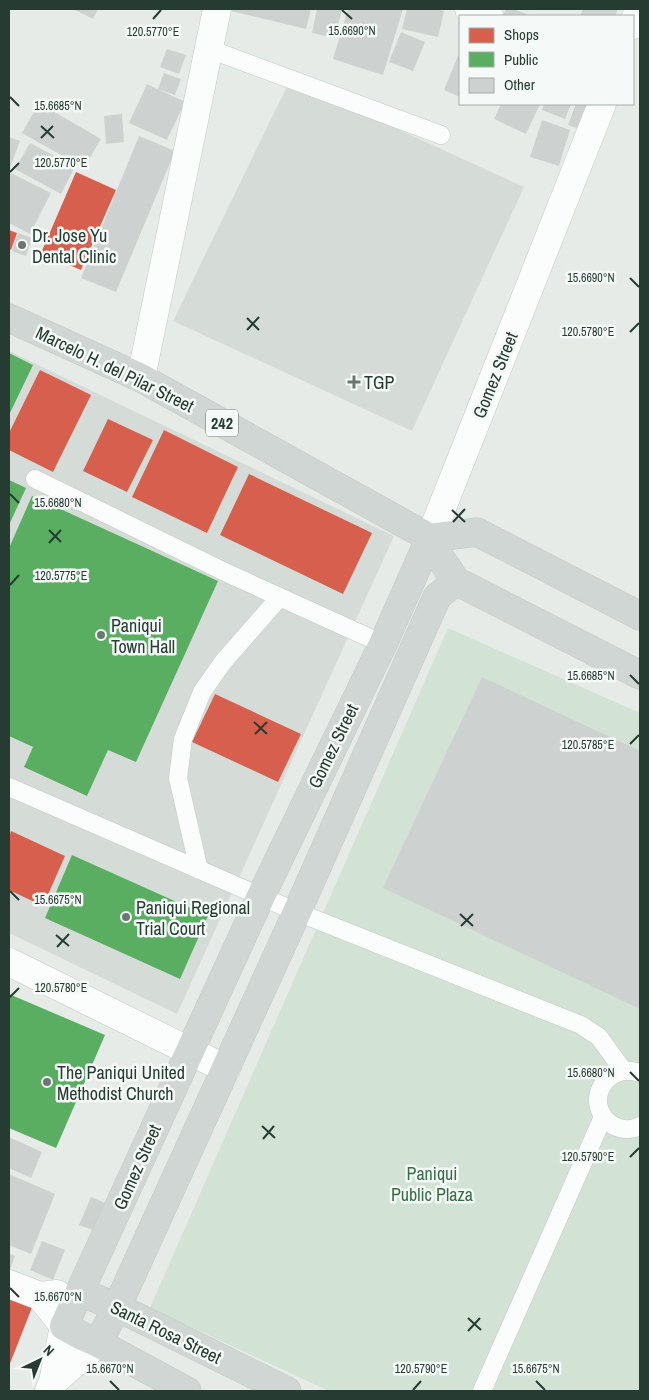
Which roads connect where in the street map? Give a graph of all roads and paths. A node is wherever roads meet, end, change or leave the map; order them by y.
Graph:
1 (217, 9) edge
2 (639, 9) edge
3 (634, 22) edge
4 (209, 49) junction
5 (602, 105) edge
6 (441, 135) dead end
7 (9, 318) edge
8 (141, 378) junction
9 (34, 479) dead end
10 (430, 538) junction
11 (456, 581) junction
12 (278, 598) junction
13 (640, 616) edge
14 (383, 644) junction
15 (640, 675) edge
16 (9, 787) edge
17 (199, 870) junction
18 (261, 896) junction
19 (297, 912) junction
20 (9, 962) edge
21 (189, 1052) junction
22 (226, 1069) junction
23 (632, 1072) edge
24 (603, 1117) junction
25 (640, 1126) edge
26 (9, 1284) edge
27 (80, 1292) junction
28 (40, 1296) junction
29 (117, 1307) junction
30 (64, 1326) junction
31 (98, 1342) junction
32 (51, 1386) edge
33 (187, 1391) edge
34 (287, 1391) edge
35 (482, 1391) edge

1 - 4 street
2 - 3 street
4 - 6 lane
4 - 8 street
5 - 10 street, Gomez Street
7 - 8 main road, Marcelo H. del Pilar Street / 242
8 - 10 main road, Marcelo H. del Pilar Street / 242
9 - 12 lane
10 - 11 main road
10 - 13 main road
10 - 14 main road, Gomez Street
11 - 15 main road
11 - 19 main road, Gomez Street
12 - 14 lane
12 - 17 lane
14 - 18 main road, Gomez Street
16 - 17 lane
17 - 18 lane
18 - 19 lane
18 - 21 main road, Gomez Street
19 - 22 main road, Gomez Street
19 - 23 lane
20 - 21 street
21 - 22 street
21 - 27 main road, Gomez Street
22 - 29 main road, Gomez Street
23 - 24 lane
24 - 25 lane
24 - 35 lane
26 - 28 street, Santa Rosa Street
27 - 28 street, Santa Rosa Street
27 - 29 main road, Santa Rosa Street
27 - 30 main road, Gomez Street
28 - 30 street
29 - 31 main road, Gomez Street
29 - 34 main road, Santa Rosa Street
30 - 31 main road
30 - 32 street, Gomez Street
31 - 32 street, Gomez Street
31 - 33 main road

